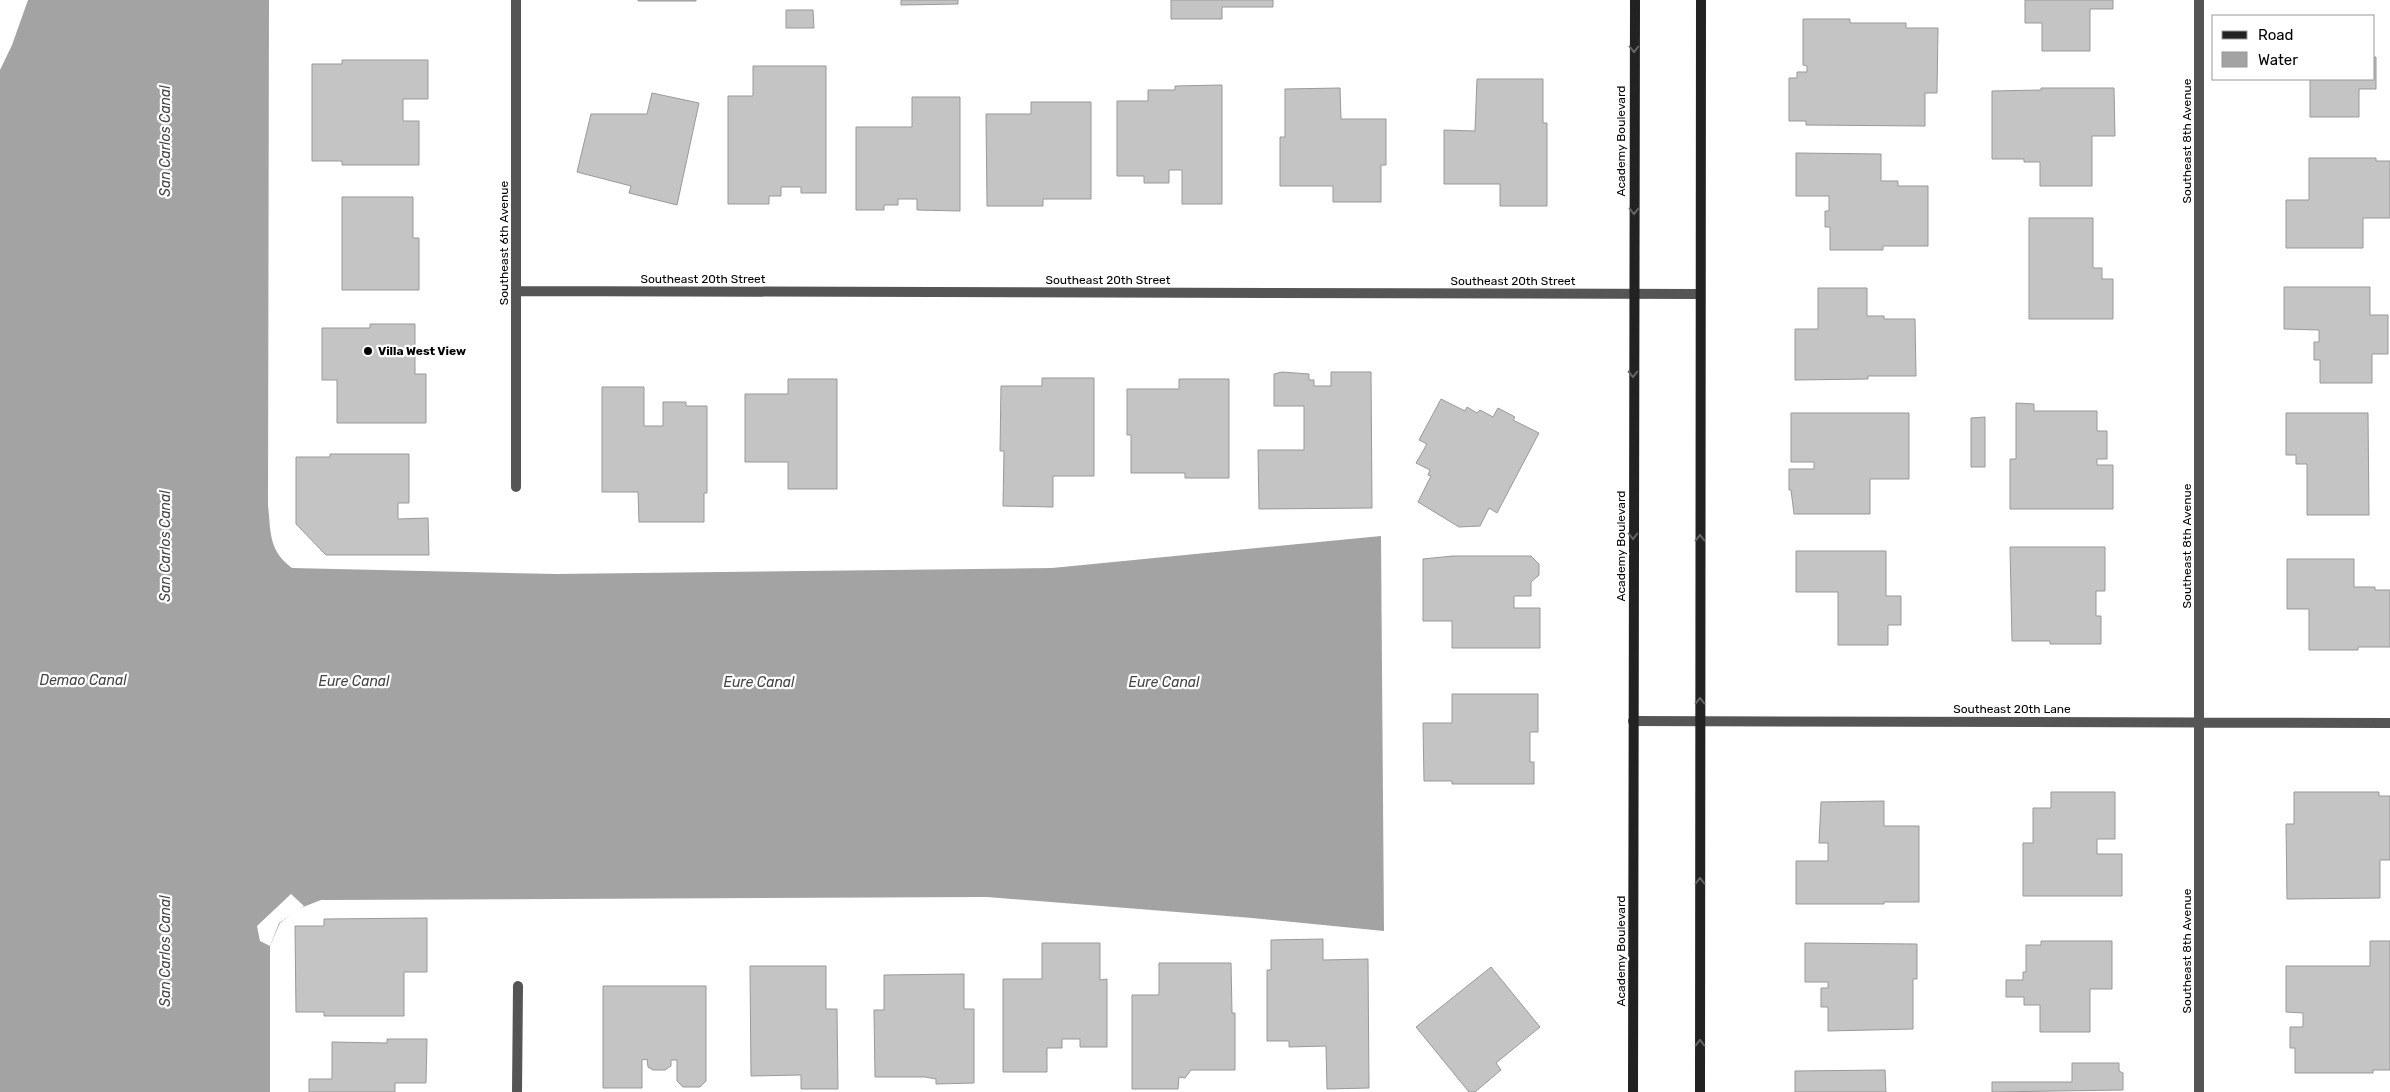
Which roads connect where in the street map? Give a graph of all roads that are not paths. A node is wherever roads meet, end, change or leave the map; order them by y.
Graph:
1 (516, 0) edge
2 (1635, 0) edge
3 (1700, 0) edge
4 (2199, 0) edge
5 (516, 291) junction
6 (1633, 294) junction
7 (1700, 294) junction
8 (516, 487) dead end
9 (1633, 721) junction
10 (1700, 722) junction
11 (2199, 722) junction
12 (2390, 722) edge
13 (518, 986) dead end
14 (518, 1092) edge
15 (1633, 1092) edge
16 (1700, 1092) edge
17 (2199, 1092) edge

1 - 5 street, Southeast 6th Avenue
2 -> 6 street, Academy Boulevard
3 - 7 street
4 - 11 street, Southeast 8th Avenue
5 - 6 street, Southeast 20th Street
5 - 8 street, Southeast 6th Avenue
6 - 7 street, Southeast 20th Street
6 -> 9 street, Academy Boulevard
10 -> 7 street
9 - 10 street, Southeast 20th Lane
9 - 15 street, Academy Boulevard
10 - 11 street, Southeast 20th Lane
16 -> 10 street
11 - 12 street, Southeast 20th Lane
11 - 17 street, Southeast 8th Avenue
13 - 14 street

